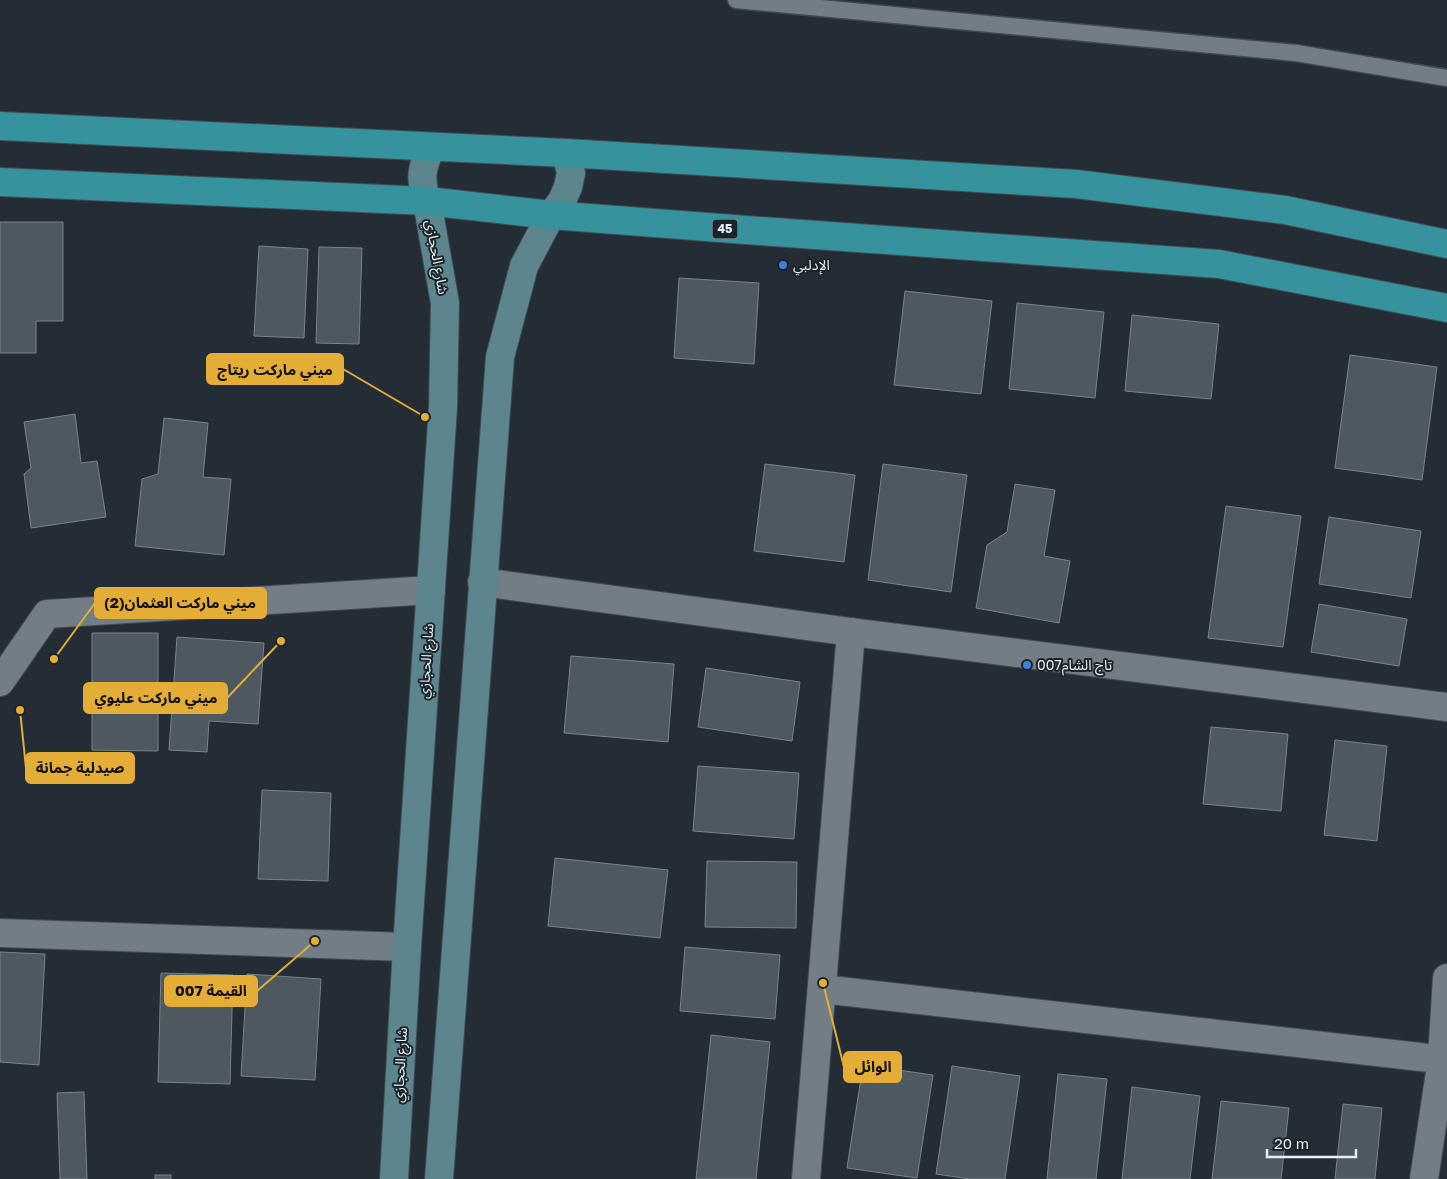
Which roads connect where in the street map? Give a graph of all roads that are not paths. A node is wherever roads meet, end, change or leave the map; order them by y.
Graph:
1 (736, 0) edge
2 (1447, 78) edge
3 (0, 126) edge
4 (431, 147) junction
5 (566, 153) junction
6 (0, 182) edge
7 (427, 201) junction
8 (551, 215) junction
9 (1447, 244) edge
10 (1447, 308) edge
11 (482, 582) junction
12 (431, 590) junction
13 (851, 632) junction
14 (0, 682) edge
15 (1447, 707) edge
16 (0, 933) edge
17 (406, 947) junction
18 (1447, 978) edge
19 (822, 989) junction
20 (1444, 1059) edge
21 (394, 1179) edge
22 (439, 1179) edge
23 (806, 1179) edge
24 (1424, 1179) edge

1 - 2 lane
3 - 4 highway
4 - 5 highway
4 - 7 main road, شارع الحجازي
5 - 8 main road
5 - 9 highway
6 - 7 highway, 45
7 - 8 highway, 45
7 - 12 main road, شارع الحجازي
8 - 10 highway, 45
8 - 11 main road
11 - 13 street
11 - 22 main road
12 - 14 street
12 - 17 main road, شارع الحجازي
13 - 15 street
13 - 19 street
16 - 17 street
17 - 21 main road, شارع الحجازي
18 - 20 street
19 - 20 street
19 - 23 street
20 - 24 street

